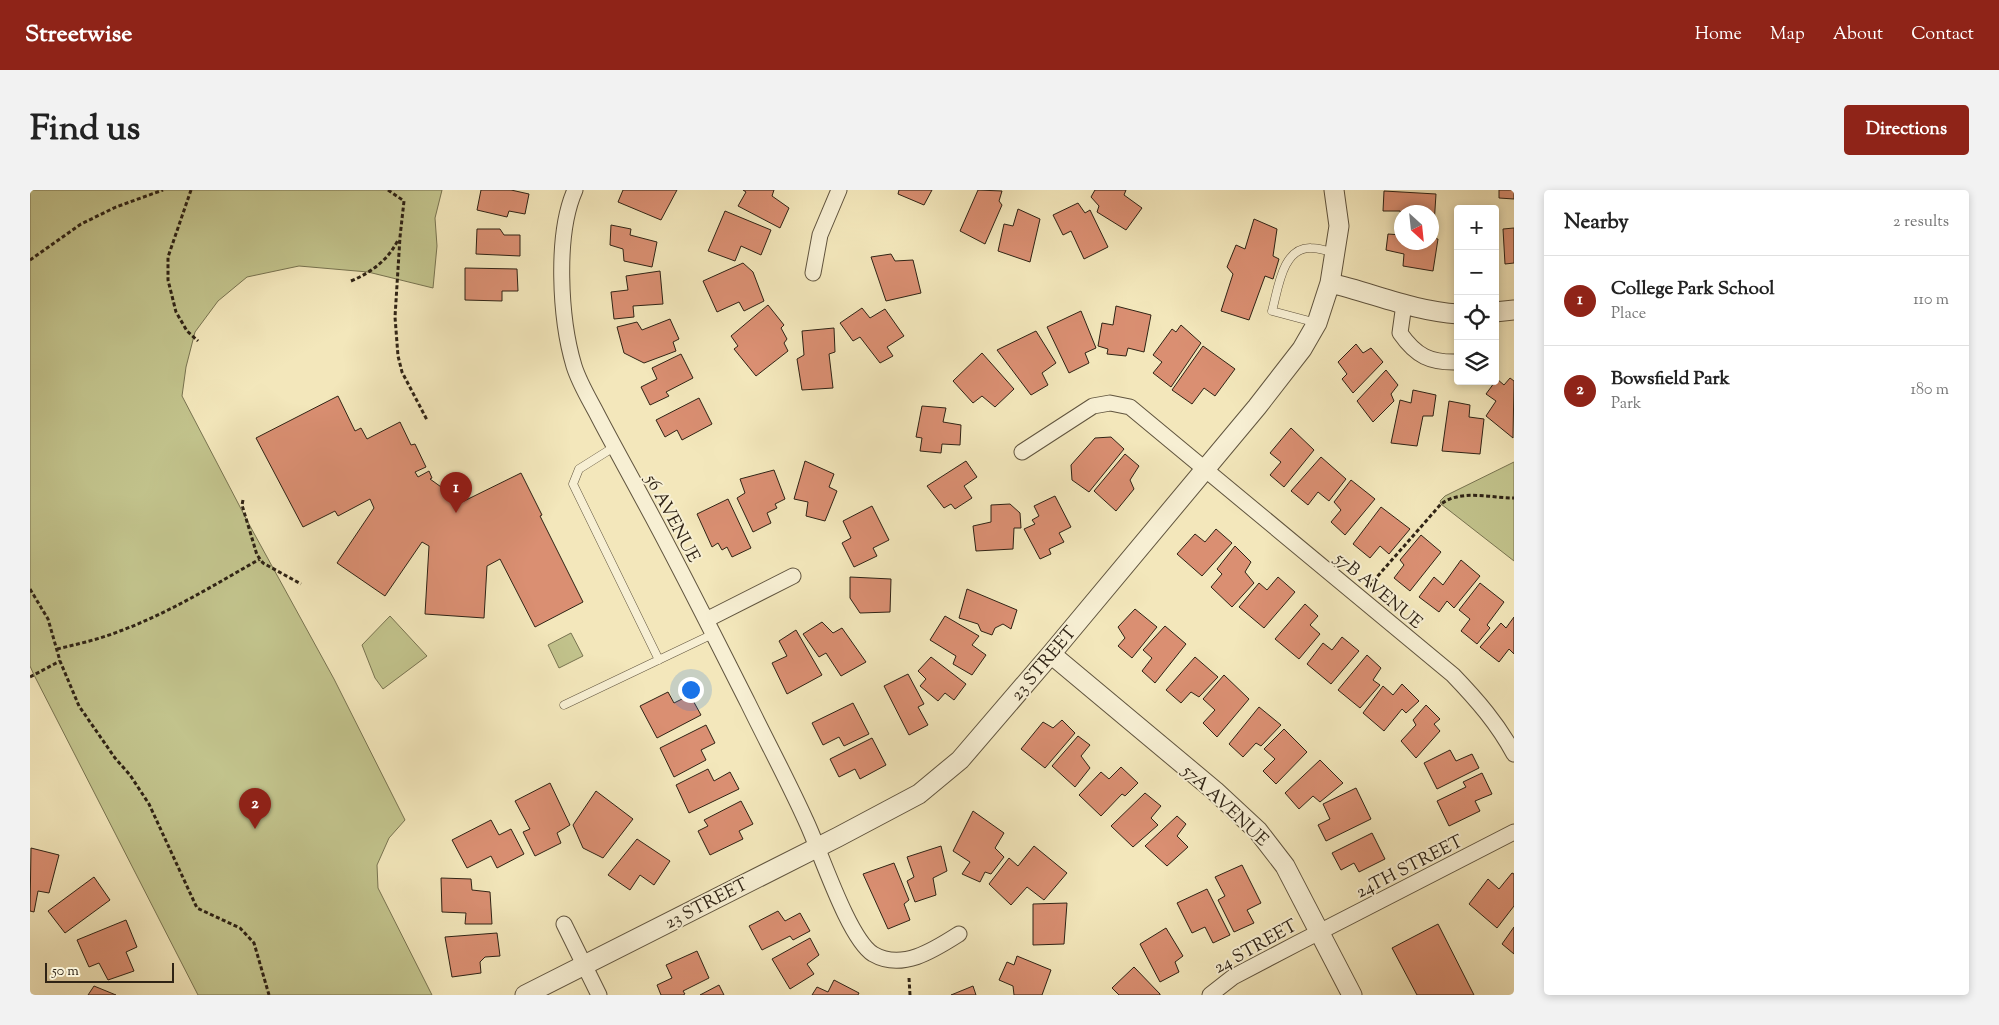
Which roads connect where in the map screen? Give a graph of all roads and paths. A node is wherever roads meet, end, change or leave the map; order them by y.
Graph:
1 (163, 190) edge
2 (191, 190) edge
3 (388, 190) edge
4 (575, 190) edge
5 (839, 190) edge
6 (1334, 190) edge
7 (400, 237) junction
8 (1336, 253) junction
9 (30, 260) edge
10 (813, 273) dead end
11 (352, 281) dead end
12 (1330, 283) junction
13 (1404, 304) junction
14 (1514, 310) edge
15 (1499, 312) edge
16 (1454, 314) edge
17 (1317, 323) junction
18 (198, 341) dead end
19 (1454, 362) edge
20 (427, 420) dead end
21 (614, 447) junction
22 (1022, 452) dead end
23 (1204, 468) junction
24 (1514, 498) edge
25 (242, 500) dead end
26 (260, 559) junction
27 (793, 576) dead end
28 (301, 584) dead end
29 (1371, 584) dead end
30 (30, 589) edge
31 (706, 620) junction
32 (713, 634) junction
33 (57, 649) junction
34 (1051, 654) junction
35 (659, 660) junction
36 (60, 661) junction
37 (30, 677) edge
38 (564, 705) dead end
39 (1514, 754) edge
40 (1514, 832) edge
41 (816, 848) junction
42 (564, 924) dead end
43 (1320, 932) junction
44 (959, 934) dead end
45 (584, 964) junction
46 (909, 978) dead end
47 (269, 995) edge
48 (525, 995) edge
49 (599, 995) edge
50 (910, 995) edge
51 (1210, 995) edge
52 (1352, 995) edge

1 - 9 path
2 - 18 path
3 - 7 path
4 - 21 street, 56 AVENUE
5 - 10 street
6 - 8 street, 23 STREET
7 - 11 path
7 - 20 path
8 - 12 street, 23 STREET
8 - 17 lane
12 - 13 street
12 - 17 street, 23 STREET
13 - 16 street
13 - 19 street
14 - 15 street
17 - 23 street, 23 STREET
21 - 31 street, 56 AVENUE
21 - 35 lane
22 - 23 street, 57B AVENUE
23 - 34 street, 23 STREET
23 - 39 street, 57B AVENUE
24 - 29 path
25 - 26 path
26 - 28 path
26 - 33 path
27 - 31 street
30 - 33 path
31 - 32 street, 56 AVENUE
32 - 35 lane
32 - 41 street, 56 AVENUE
33 - 36 path
34 - 41 street, 23 STREET
34 - 43 street, 57A AVENUE
35 - 38 lane
36 - 37 path
36 - 47 path
40 - 43 street, 24TH STREET
41 - 44 street, 56 AVENUE
41 - 45 street, 23 STREET
42 - 45 street
43 - 51 street, 24 STREET
43 - 52 street, 57A AVENUE
45 - 48 street, 23 STREET
45 - 49 street
46 - 50 path

